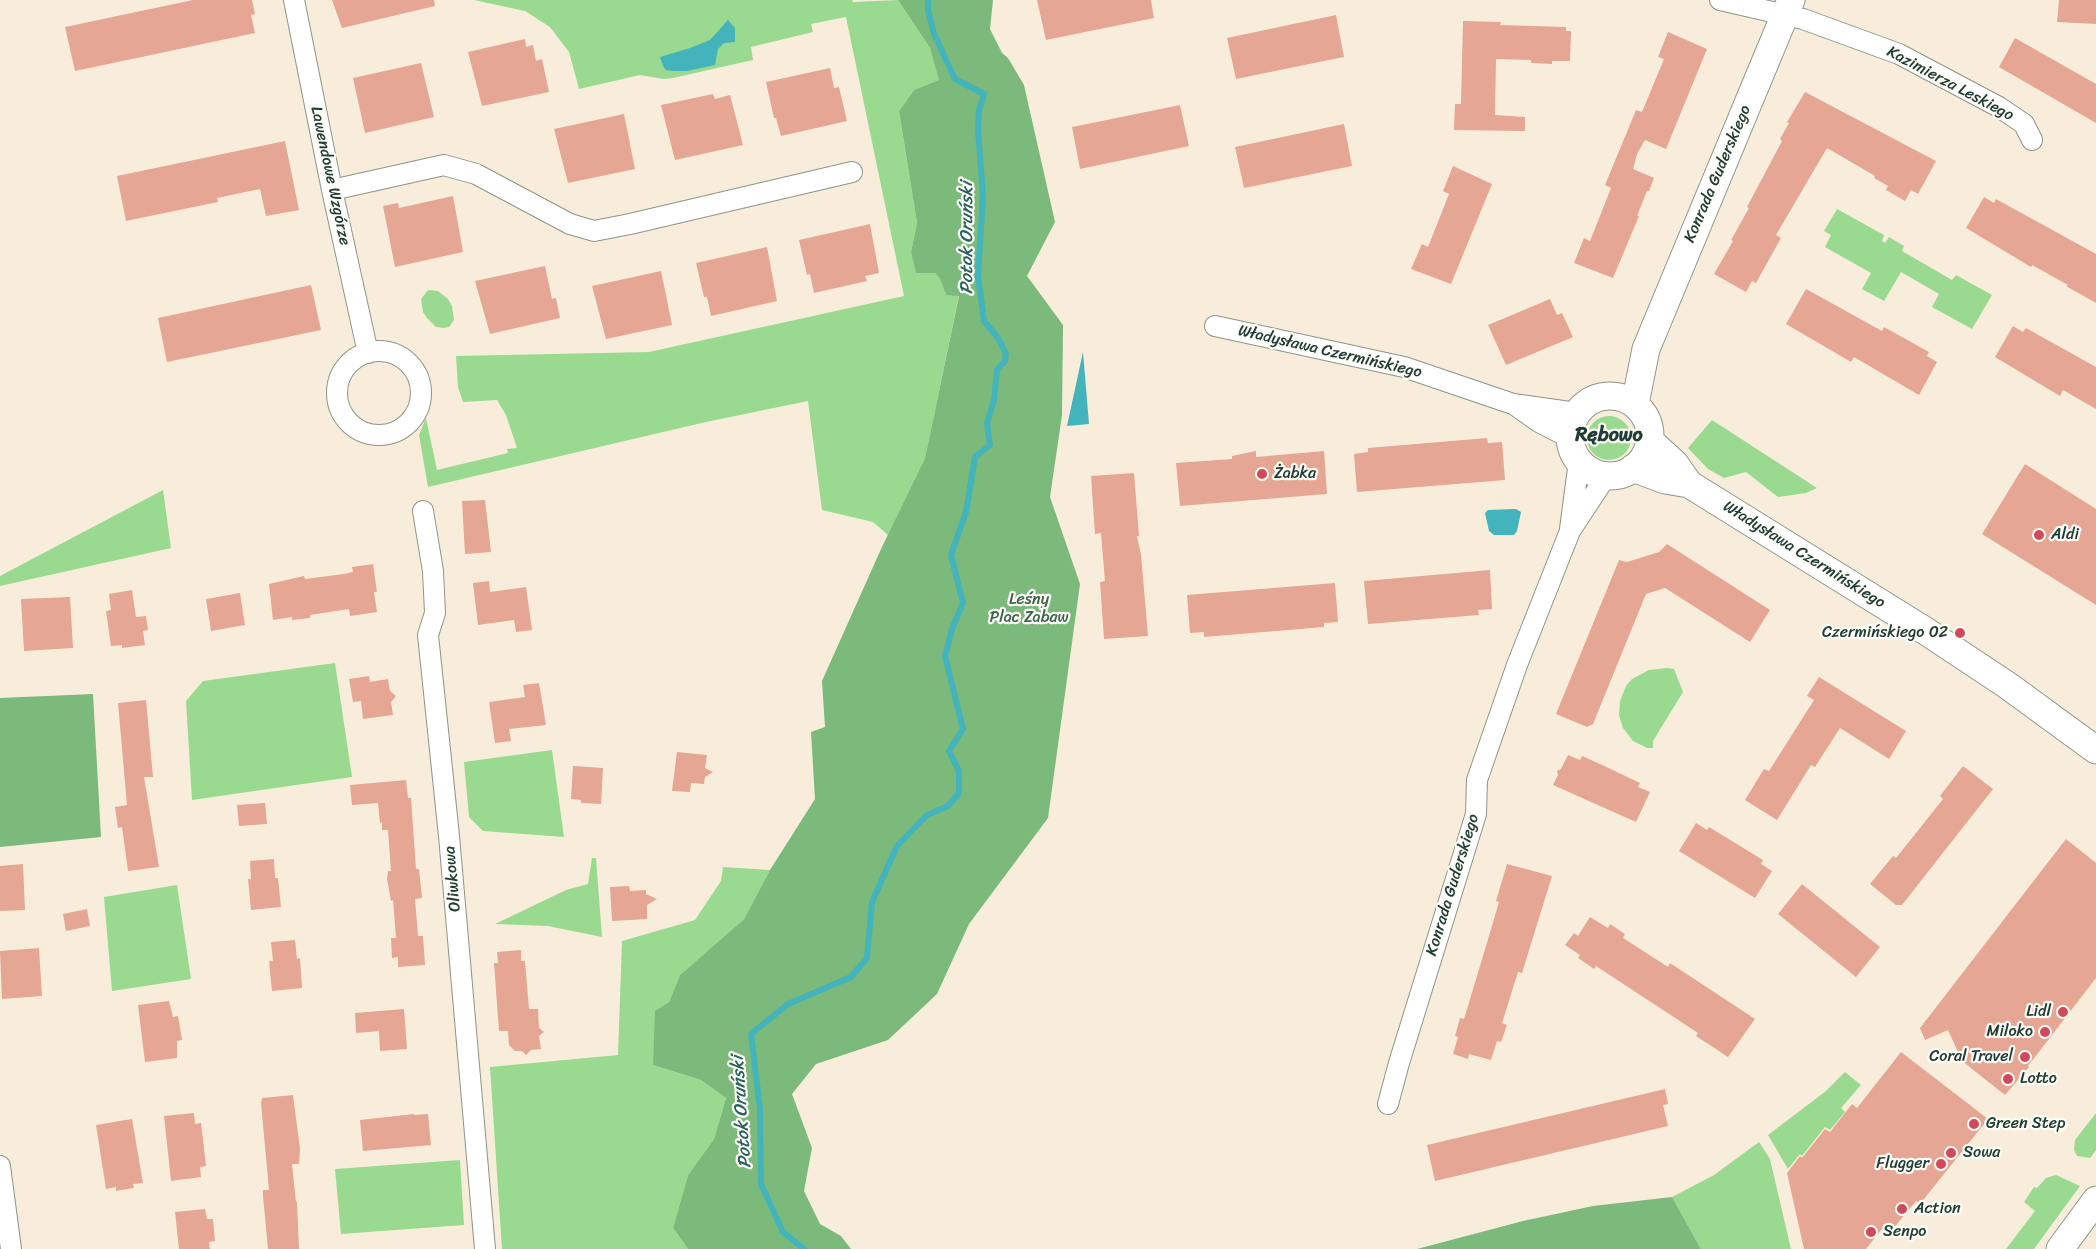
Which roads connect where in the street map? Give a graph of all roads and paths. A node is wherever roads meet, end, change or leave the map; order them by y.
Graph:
1 (294, 0) edge
2 (1720, 0) edge
3 (1788, 7) edge
4 (2032, 140) dead end
5 (852, 172) dead end
6 (332, 190) junction
7 (1215, 326) dead end
8 (1646, 349) junction
9 (368, 352) junction
10 (1609, 395) junction
11 (1635, 404) junction
12 (1575, 437) junction
13 (1650, 441) junction
14 (1621, 472) junction
15 (1689, 484) junction
16 (423, 511) dead end
17 (1570, 531) junction
18 (2096, 750) edge
19 (1388, 1104) dead end
20 (0, 1166) edge
21 (2096, 1200) edge
22 (11, 1249) edge
23 (485, 1249) edge
24 (2060, 1249) edge

1 - 6 street, Lawendowe Wzgórze
2 - 3 street, Kazimierza Leskiego
3 - 4 street, Kazimierza Leskiego
3 - 8 street, Konrada Guderskiego
5 - 6 street
6 - 9 street, Lawendowe Wzgórze
7 - 12 street, Władysława Czermińskiego
8 - 10 street, Konrada Guderskiego
8 - 11 street, Konrada Guderskiego
9 - 9 street
10 - 11 street
10 - 12 street
11 - 13 street
12 - 14 street
12 - 17 street, Konrada Guderskiego
13 - 14 street
13 - 15 street, Władysława Czermińskiego
14 - 15 street, Władysława Czermińskiego
14 - 17 street, Konrada Guderskiego
15 - 18 street, Władysława Czermińskiego
16 - 23 street, Oliwkowa
17 - 19 street, Konrada Guderskiego
20 - 22 street
21 - 24 street

